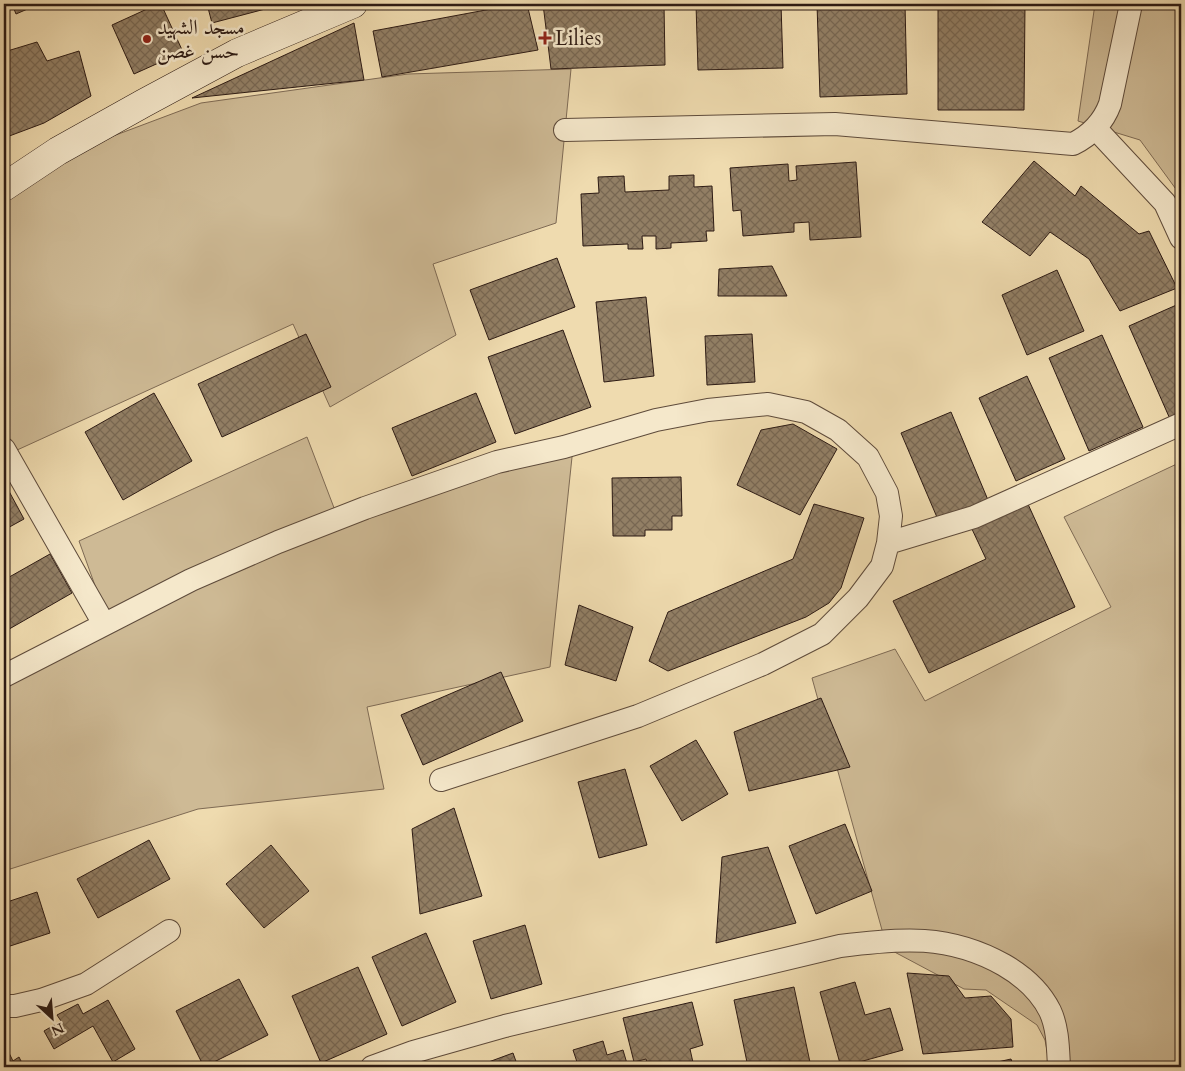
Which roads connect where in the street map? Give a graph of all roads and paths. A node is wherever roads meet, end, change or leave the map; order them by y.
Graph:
1 (353, 4) edge
2 (1131, 4) edge
3 (1096, 129) junction
4 (565, 130) dead end
5 (4, 187) edge
6 (1181, 238) edge
7 (1181, 424) edge
8 (4, 449) edge
9 (888, 543) junction
10 (104, 624) junction
11 (4, 676) edge
12 (441, 780) dead end
13 (169, 931) dead end
14 (4, 1006) edge
15 (372, 1067) edge
16 (1059, 1067) edge

1 - 5 street
2 - 3 street
3 - 4 street
3 - 6 street
7 - 9 street
8 - 10 street
9 - 10 street
9 - 12 street
10 - 11 street
13 - 14 street
15 - 16 street

